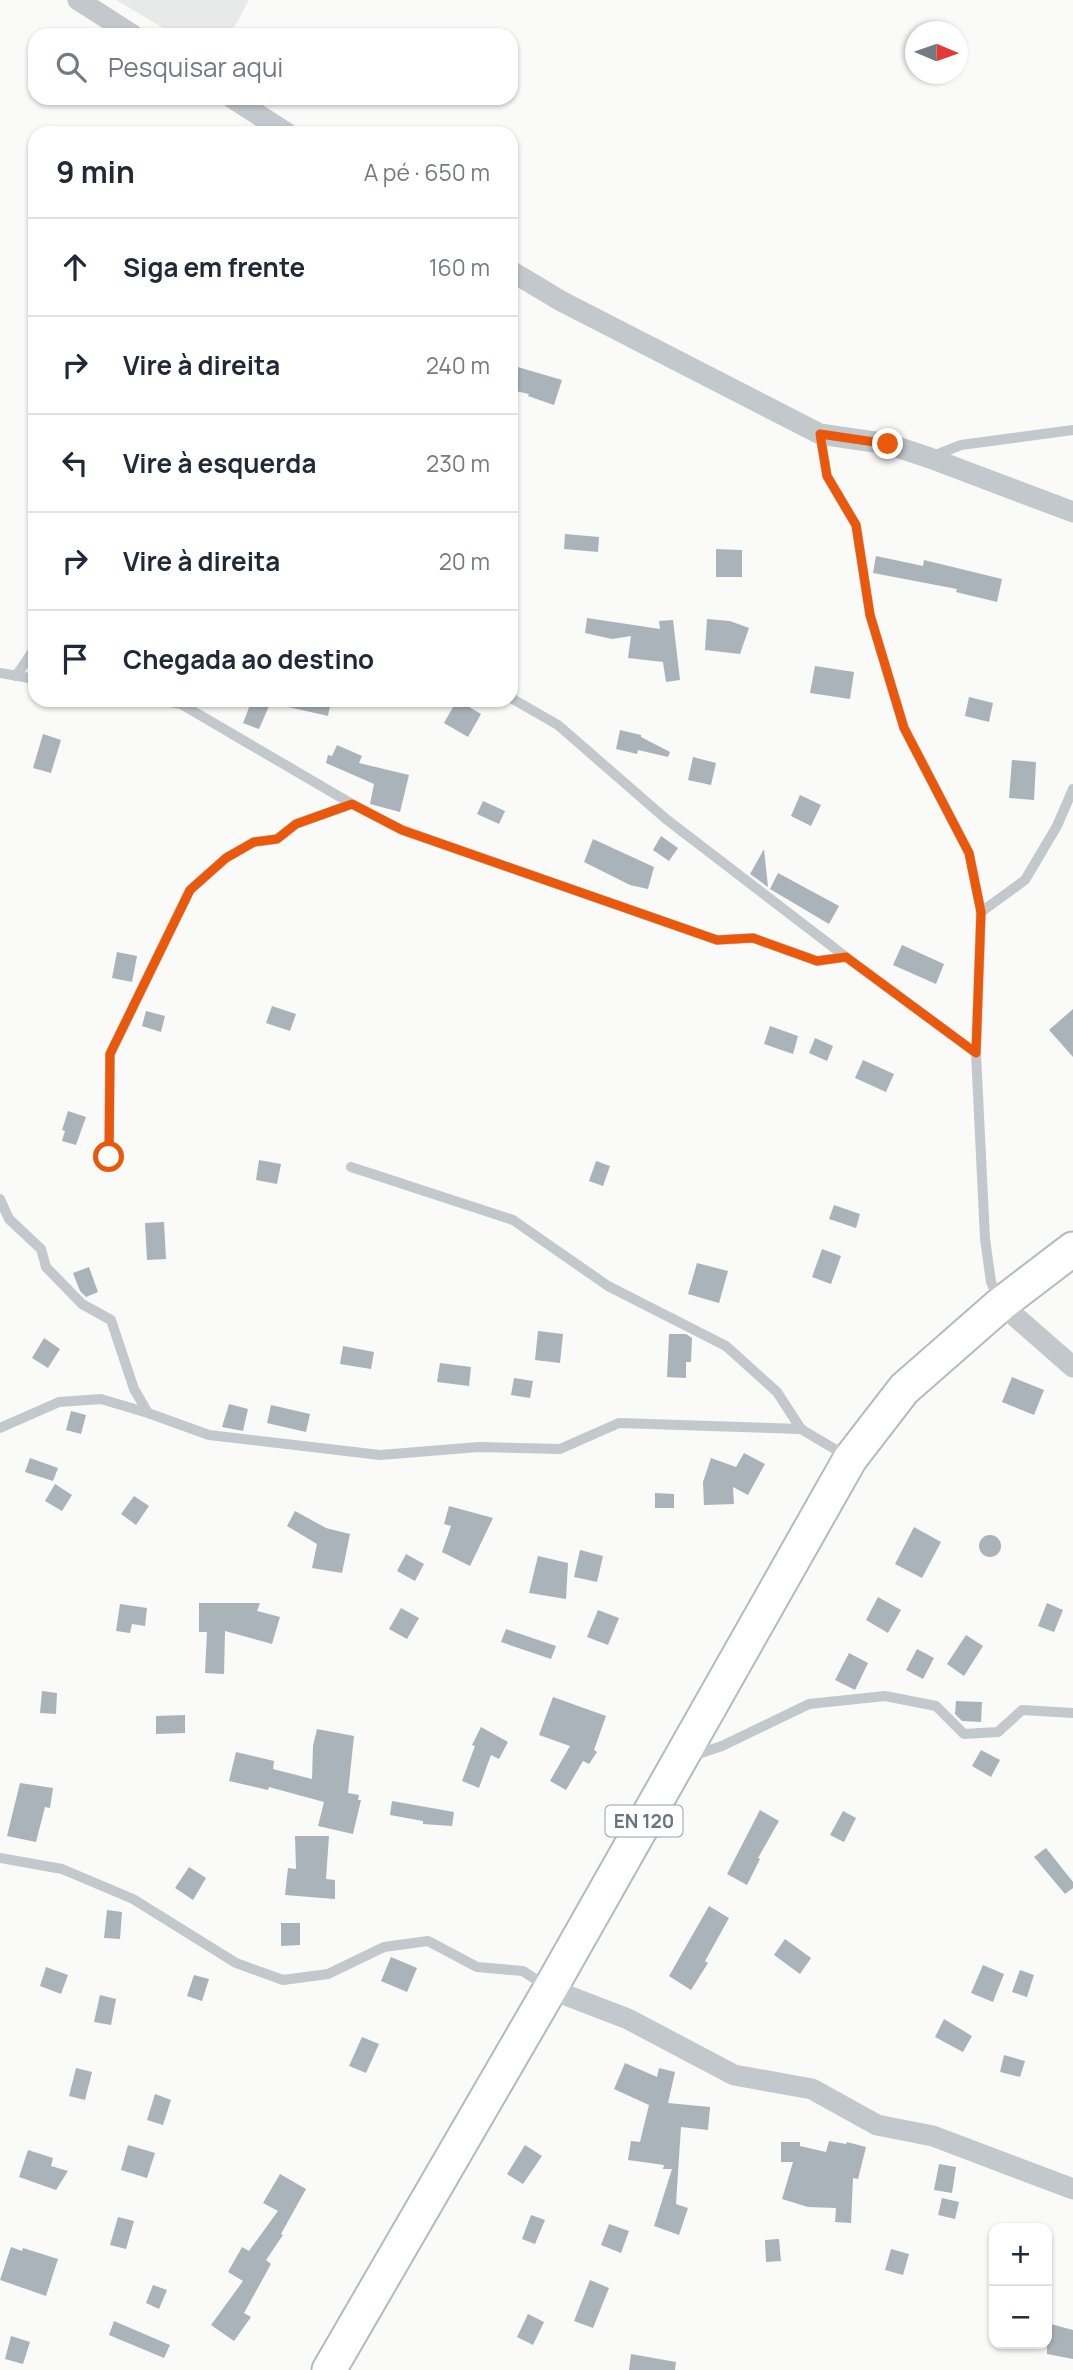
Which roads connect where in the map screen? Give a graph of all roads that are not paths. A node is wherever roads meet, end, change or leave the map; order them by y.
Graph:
1 (78, 0) edge
2 (122, 28) edge
3 (242, 105) edge
4 (274, 126) edge
5 (518, 275) edge
6 (1073, 430) edge
7 (820, 434) junction
8 (930, 457) junction
9 (1073, 512) edge
10 (28, 658) edge
11 (0, 673) edge
12 (16, 676) junction
13 (28, 678) edge
14 (518, 702) edge
15 (186, 707) edge
16 (1073, 789) edge
17 (352, 804) junction
18 (981, 912) junction
19 (846, 957) junction
20 (976, 1053) junction
21 (109, 1157) dead end
22 (351, 1167) dead end
23 (0, 1199) edge
24 (1073, 1249) edge
25 (1001, 1304) junction
26 (1073, 1367) edge
27 (148, 1412) junction
28 (0, 1428) edge
29 (801, 1429) junction
30 (850, 1459) junction
31 (1073, 1713) edge
32 (679, 1760) junction
33 (0, 1858) edge
34 (550, 1989) junction
35 (1073, 2189) edge
36 (329, 2370) edge

1 - 2 street
3 - 4 street
5 - 7 street
6 - 8 lane
7 - 8 street
7 - 18 lane
8 - 9 street
10 - 12 lane
11 - 12 lane
12 - 13 lane
14 - 19 lane
15 - 17 lane
16 - 18 lane
17 - 19 lane
17 - 21 lane
18 - 20 lane
19 - 20 lane
20 - 25 lane
22 - 29 lane
23 - 27 lane
24 - 25 main road, EN 120
25 - 26 street
25 - 30 main road, EN 120
27 - 28 lane
27 - 29 lane
29 - 30 lane
30 - 32 main road, EN 120
31 - 32 lane
32 - 34 main road, EN 120
33 - 34 lane
34 - 35 street
34 - 36 main road, EN 120

